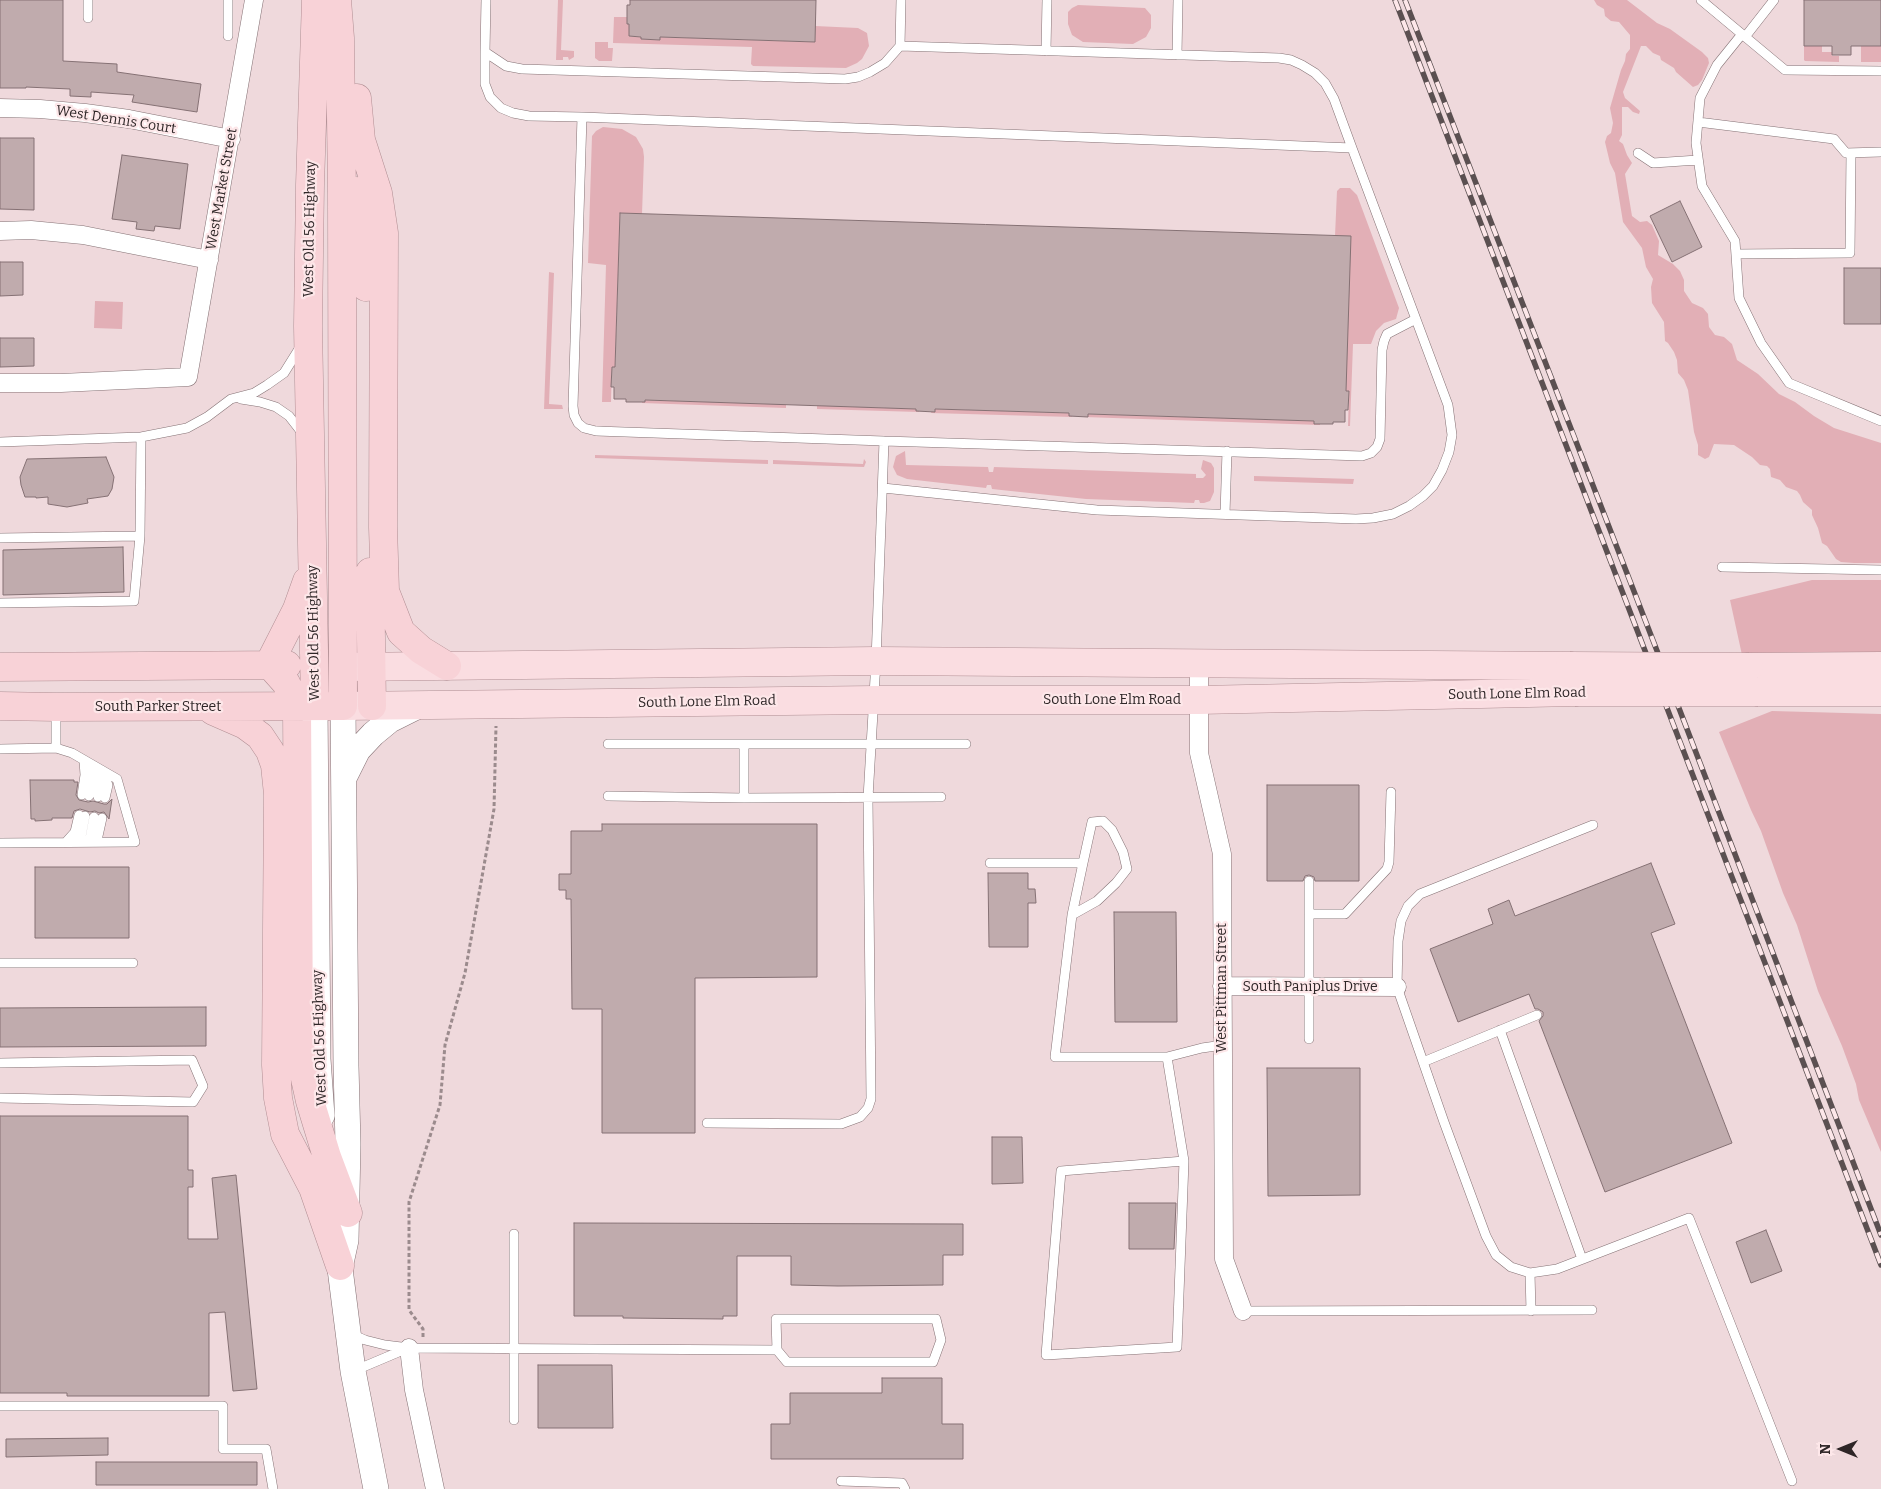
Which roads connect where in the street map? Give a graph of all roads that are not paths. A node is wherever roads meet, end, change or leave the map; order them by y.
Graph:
1 (88, 0) edge
2 (228, 0) edge
3 (254, 0) edge
4 (316, 0) edge
5 (337, 0) edge
6 (350, 0) edge
7 (486, 0) edge
8 (901, 0) edge
9 (1047, 0) edge
10 (1178, 0) edge
11 (1701, 0) edge
12 (1774, 0) edge
13 (88, 18) dead end
14 (1743, 35) junction
15 (228, 36) dead end
16 (900, 46) junction
17 (485, 52) junction
18 (1046, 52) junction
19 (1177, 55) junction
20 (1881, 71) edge
21 (312, 97) junction
22 (0, 108) edge
23 (582, 117) junction
24 (1698, 122) junction
25 (230, 140) junction
26 (1352, 148) junction
27 (341, 152) junction
28 (1881, 152) edge
29 (1638, 153) dead end
30 (1851, 153) junction
31 (1698, 160) junction
32 (0, 231) edge
33 (1736, 254) junction
34 (209, 260) junction
35 (1416, 319) junction
36 (308, 326) junction
37 (0, 383) edge
38 (231, 399) junction
39 (1881, 421) edge
40 (141, 437) junction
41 (884, 441) junction
42 (0, 442) edge
43 (310, 443) junction
44 (1227, 451) junction
45 (883, 488) junction
46 (1225, 514) junction
47 (140, 536) junction
48 (0, 538) edge
49 (313, 565) junction
50 (1722, 567) dead end
51 (1881, 570) edge
52 (0, 603) edge
53 (876, 662) junction
54 (1199, 663) junction
55 (269, 664) junction
56 (0, 666) edge
57 (447, 666) junction
58 (1881, 666) edge
59 (314, 667) junction
60 (343, 667) junction
61 (372, 667) junction
62 (1572, 679) junction
63 (1753, 679) junction
64 (1881, 692) edge
65 (874, 700) junction
66 (1199, 700) junction
67 (420, 705) junction
68 (0, 706) edge
69 (343, 706) junction
70 (372, 706) junction
71 (56, 707) junction
72 (205, 707) junction
73 (306, 707) junction
74 (608, 744) dead end
75 (871, 744) junction
76 (966, 744) dead end
77 (744, 745) junction
78 (56, 748) junction
79 (0, 749) edge
80 (93, 765) junction
81 (343, 779) junction
82 (1391, 792) dead end
83 (608, 796) dead end
84 (941, 797) dead end
85 (744, 798) junction
86 (868, 798) junction
87 (90, 816) junction
88 (1593, 825) dead end
89 (66, 842) junction
90 (76, 842) junction
91 (89, 842) junction
92 (0, 843) edge
93 (990, 863) dead end
94 (1083, 863) junction
95 (1309, 881) dead end
96 (1309, 914) junction
97 (1072, 915) junction
98 (0, 962) edge
99 (133, 963) dead end
100 (1222, 986) junction
101 (1308, 987) junction
102 (1397, 987) junction
103 (1537, 1016) dead end
104 (1500, 1030) junction
105 (1309, 1038) dead end
106 (1222, 1045) junction
107 (1167, 1058) junction
108 (1424, 1062) junction
109 (0, 1063) edge
110 (0, 1098) edge
111 (707, 1123) dead end
112 (327, 1157) junction
113 (1184, 1160) junction
114 (348, 1213) junction
115 (514, 1234) dead end
116 (1582, 1259) junction
117 (340, 1266) junction
118 (1530, 1273) junction
119 (1592, 1310) dead end
120 (1244, 1311) joint
121 (1531, 1311) junction
122 (349, 1332) junction
123 (416, 1348) junction
124 (515, 1348) junction
125 (777, 1350) junction
126 (353, 1371) junction
127 (0, 1406) edge
128 (514, 1420) dead end
129 (840, 1481) dead end
130 (1792, 1481) dead end
131 (273, 1489) edge
132 (376, 1489) edge
133 (435, 1489) edge
134 (905, 1489) edge

1 - 13 lane
2 - 15 lane
3 - 25 street, West Market Street
4 - 21 highway, West Old 56 Highway
5 - 27 highway, West Old 56 Highway
6 - 57 highway
7 - 17 lane
8 - 16 lane
9 - 18 lane
10 - 19 lane
11 - 14 lane
12 - 14 lane
14 - 20 lane
14 - 24 lane
16 - 17 lane
16 - 18 lane
17 - 23 lane
18 - 19 lane
19 - 26 lane
21 - 27 highway
21 - 36 highway, West Old 56 Highway
22 - 25 street, West Dennis Court
23 - 26 lane
23 - 41 lane
24 - 30 lane
24 - 31 lane
25 - 34 street, West Market Street
26 - 35 lane
27 - 60 highway, West Old 56 Highway
27 - 61 highway
28 - 30 lane
29 - 31 lane
30 - 33 lane
31 - 33 lane
32 - 34 street
33 - 39 lane
34 - 37 street, West Market Street
35 - 44 lane
35 - 46 lane
36 - 38 lane
36 - 43 highway, West Old 56 Highway
38 - 40 lane
38 - 43 lane
40 - 42 lane
40 - 47 lane
41 - 44 lane
41 - 45 lane
43 - 49 highway, West Old 56 Highway
44 - 46 lane
45 - 46 lane
45 - 53 lane
47 - 48 lane
47 - 52 lane
49 - 55 highway
49 - 59 highway, West Old 56 Highway
50 - 51 lane
53 - 54 main road, South Lone Elm Road
53 - 57 main road, South Lone Elm Road
53 - 65 lane
54 - 62 main road, South Lone Elm Road
54 - 66 street, West Pittman Street
55 - 56 highway
55 - 59 highway
55 - 73 highway
57 - 61 main road, South Lone Elm Road
58 - 63 main road, South Lone Elm Road
59 - 60 highway
59 - 73 highway, West Old 56 Highway
60 - 61 main road, South Lone Elm Road
60 - 69 highway, West Old 56 Highway
61 - 70 highway
62 - 63 main road, South Lone Elm Road, bridge
62 - 66 main road, South Lone Elm Road
63 - 64 main road, South Lone Elm Road
65 - 66 main road, South Lone Elm Road
65 - 67 main road, South Lone Elm Road
65 - 75 lane
66 - 100 street, West Pittman Street
67 - 70 main road, South Lone Elm Road
67 - 81 main road
68 - 71 highway, South Parker Street
69 - 70 main road, South Lone Elm Road
69 - 73 highway, South Parker Street
69 - 81 main road, West Old 56 Highway
71 - 72 highway, South Parker Street
71 - 78 lane
72 - 73 highway, South Parker Street
72 - 117 highway
73 - 112 highway, West Old 56 Highway
74 - 77 lane
75 - 76 lane
75 - 77 lane
75 - 86 lane
77 - 85 lane
78 - 79 lane
78 - 80 lane
80 - 80 lane
80 - 91 lane
81 - 114 main road, West Old 56 Highway
82 - 96 lane
83 - 85 lane
84 - 86 lane
85 - 86 lane
86 - 111 lane
87 - 89 lane
87 - 90 lane
87 - 91 lane
88 - 102 lane
89 - 90 lane
89 - 92 lane
90 - 91 lane
93 - 94 lane
94 - 97 lane
94 - 97 lane
95 - 96 lane
96 - 101 lane
97 - 107 lane
98 - 99 lane
100 - 101 street, South Paniplus Drive
100 - 106 street, West Pittman Street
101 - 102 street, South Paniplus Drive
101 - 105 lane
102 - 108 lane
103 - 104 lane
104 - 108 lane
104 - 116 lane
106 - 107 lane
106 - 120 street, West Pittman Street
107 - 113 lane
108 - 118 lane
109 - 110 lane
112 - 114 highway, West Old 56 Highway
112 - 117 main road, West Old 56 Highway
113 - 113 lane
114 - 117 main road, West Old 56 Highway
115 - 124 lane
116 - 118 lane
116 - 130 lane
117 - 122 main road, West Old 56 Highway
118 - 121 lane
119 - 121 lane
120 - 121 lane
122 - 123 lane
122 - 126 main road, West Old 56 Highway
123 - 124 lane
123 - 126 lane
123 - 133 street
124 - 125 lane
124 - 128 lane
125 - 125 lane
126 - 132 main road, West Old 56 Highway
127 - 131 lane
129 - 134 lane

